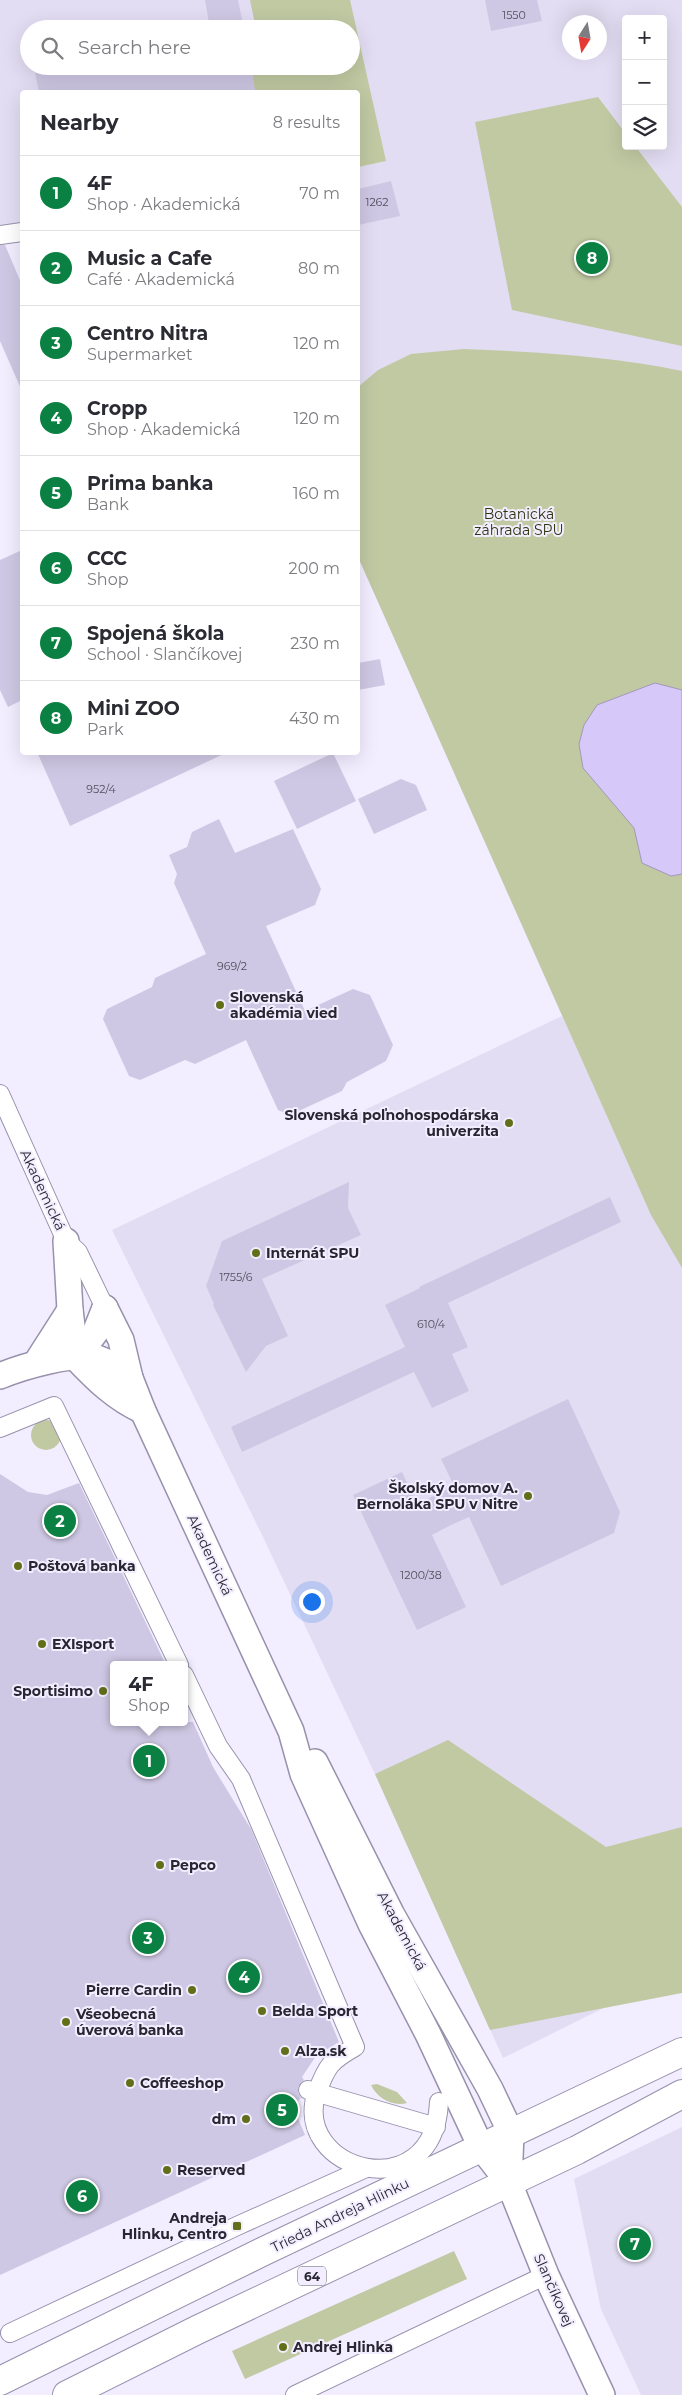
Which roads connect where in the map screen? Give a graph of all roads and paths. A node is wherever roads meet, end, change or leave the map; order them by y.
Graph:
1 (20, 232) edge
2 (0, 235) edge
3 (0, 1094) edge
4 (66, 1241) junction
5 (105, 1308) junction
6 (70, 1310) junction
7 (76, 1358) junction
8 (36, 1363) junction
9 (0, 1376) edge
10 (130, 1378) junction
11 (143, 1411) junction
12 (0, 1428) edge
13 (177, 1661) edge
14 (188, 1683) edge
15 (290, 1731) junction
16 (682, 2052) edge
17 (312, 2091) junction
18 (682, 2094) edge
19 (439, 2102) dead end
20 (436, 2127) junction
21 (511, 2133) junction
22 (482, 2147) junction
23 (364, 2169) junction
24 (509, 2183) junction
25 (546, 2275) junction
26 (10, 2333) dead end
27 (0, 2381) edge
28 (0, 2388) edge
29 (3, 2395) edge
30 (68, 2395) edge
31 (295, 2395) edge
32 (602, 2395) edge

1 - 2 street
3 - 4 street, Akademická
4 - 5 street, Akademická
4 - 6 street
5 - 7 street
5 - 10 street, Akademická
6 - 7 street
6 - 8 street
7 - 8 street
7 - 10 street
7 - 11 street
8 - 9 street
10 - 11 street, Akademická
11 - 15 street, Akademická
12 - 13 street
14 - 17 street
15 - 21 street, Akademická
15 - 22 street, Akademická
16 - 21 main road, Trieda Andreja Hlinku
17 - 20 street
17 - 23 street
18 - 24 main road, 64
19 - 20 street
20 - 23 street
21 - 22 main road, Trieda Andreja Hlinku
21 - 24 street
22 - 24 street, Akademická
22 - 27 main road, Trieda Andreja Hlinku
23 - 26 street
24 - 25 street, Slančíkovej
24 - 30 main road, 64
25 - 31 street
25 - 32 street, Slančíkovej
28 - 29 main road

